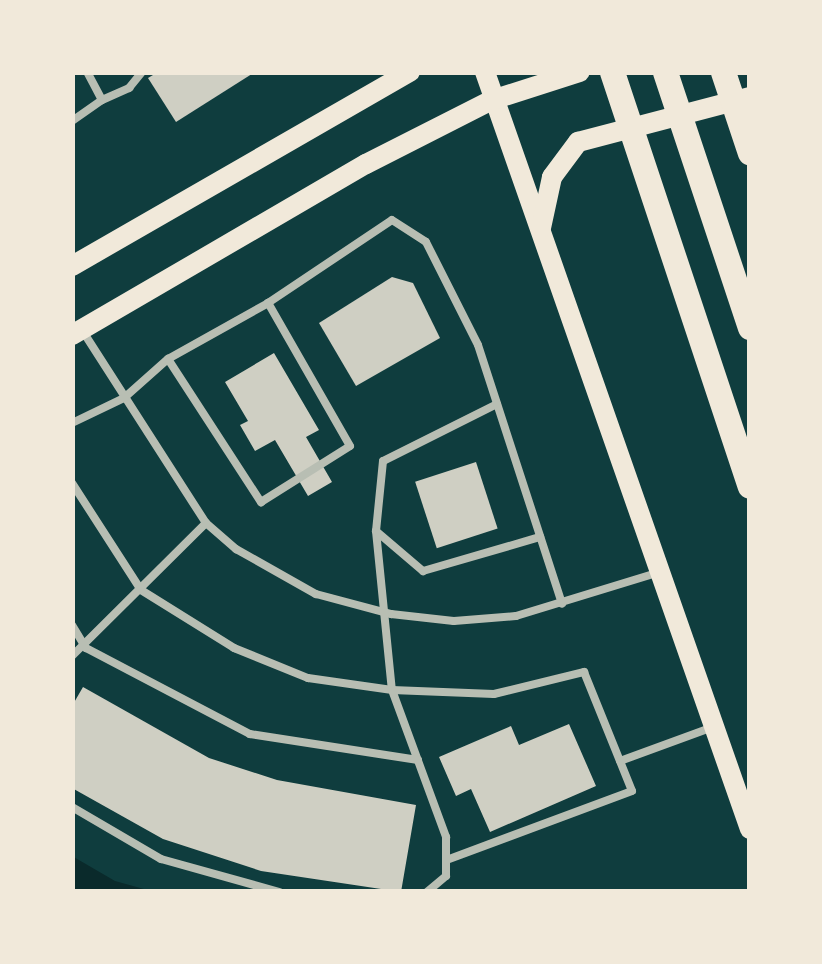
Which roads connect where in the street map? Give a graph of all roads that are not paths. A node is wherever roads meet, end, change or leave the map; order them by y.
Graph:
1 (87, 72) edge
2 (142, 72) edge
3 (410, 72) edge
4 (485, 72) edge
5 (580, 72) edge
6 (612, 72) edge
7 (665, 72) edge
8 (723, 72) edge
9 (750, 97) edge
10 (102, 100) junction
11 (492, 100) junction
12 (72, 120) edge
13 (750, 152) edge
14 (540, 231) junction
15 (72, 266) edge
16 (268, 303) junction
17 (750, 326) edge
18 (76, 327) edge
19 (168, 359) junction
20 (124, 398) junction
21 (497, 404) junction
22 (72, 423) edge
23 (72, 483) edge
24 (750, 486) edge
25 (206, 524) junction
26 (376, 531) junction
27 (540, 536) junction
28 (657, 573) junction
29 (141, 590) junction
30 (562, 604) junction
31 (382, 611) junction
32 (72, 626) edge
33 (86, 648) junction
34 (72, 656) edge
35 (392, 690) junction
36 (713, 727) junction
37 (418, 760) junction
38 (620, 761) junction
39 (72, 807) edge
40 (750, 829) edge
41 (449, 859) junction
42 (279, 892) edge
43 (427, 892) edge

1 - 10 lane
2 - 10 lane
3 - 15 main road
4 - 11 main road
5 - 11 main road
6 - 24 highway
7 - 17 highway
8 - 13 highway
9 - 14 main road
10 - 12 lane
11 - 14 main road
11 - 18 main road
14 - 28 main road
16 - 19 lane
16 - 19 lane
16 - 21 lane
18 - 20 lane
19 - 20 lane
20 - 22 lane
20 - 25 lane
21 - 26 lane
21 - 27 lane
23 - 29 lane
25 - 29 lane
25 - 31 lane
26 - 27 lane
26 - 31 lane
27 - 30 lane
28 - 30 lane
28 - 36 main road
29 - 33 lane
29 - 35 lane
30 - 31 lane
31 - 35 lane
32 - 33 lane
33 - 34 lane
33 - 37 lane
35 - 37 lane
35 - 38 lane
36 - 38 lane
36 - 40 main road
37 - 41 lane
38 - 41 lane
39 - 42 lane
41 - 43 lane

